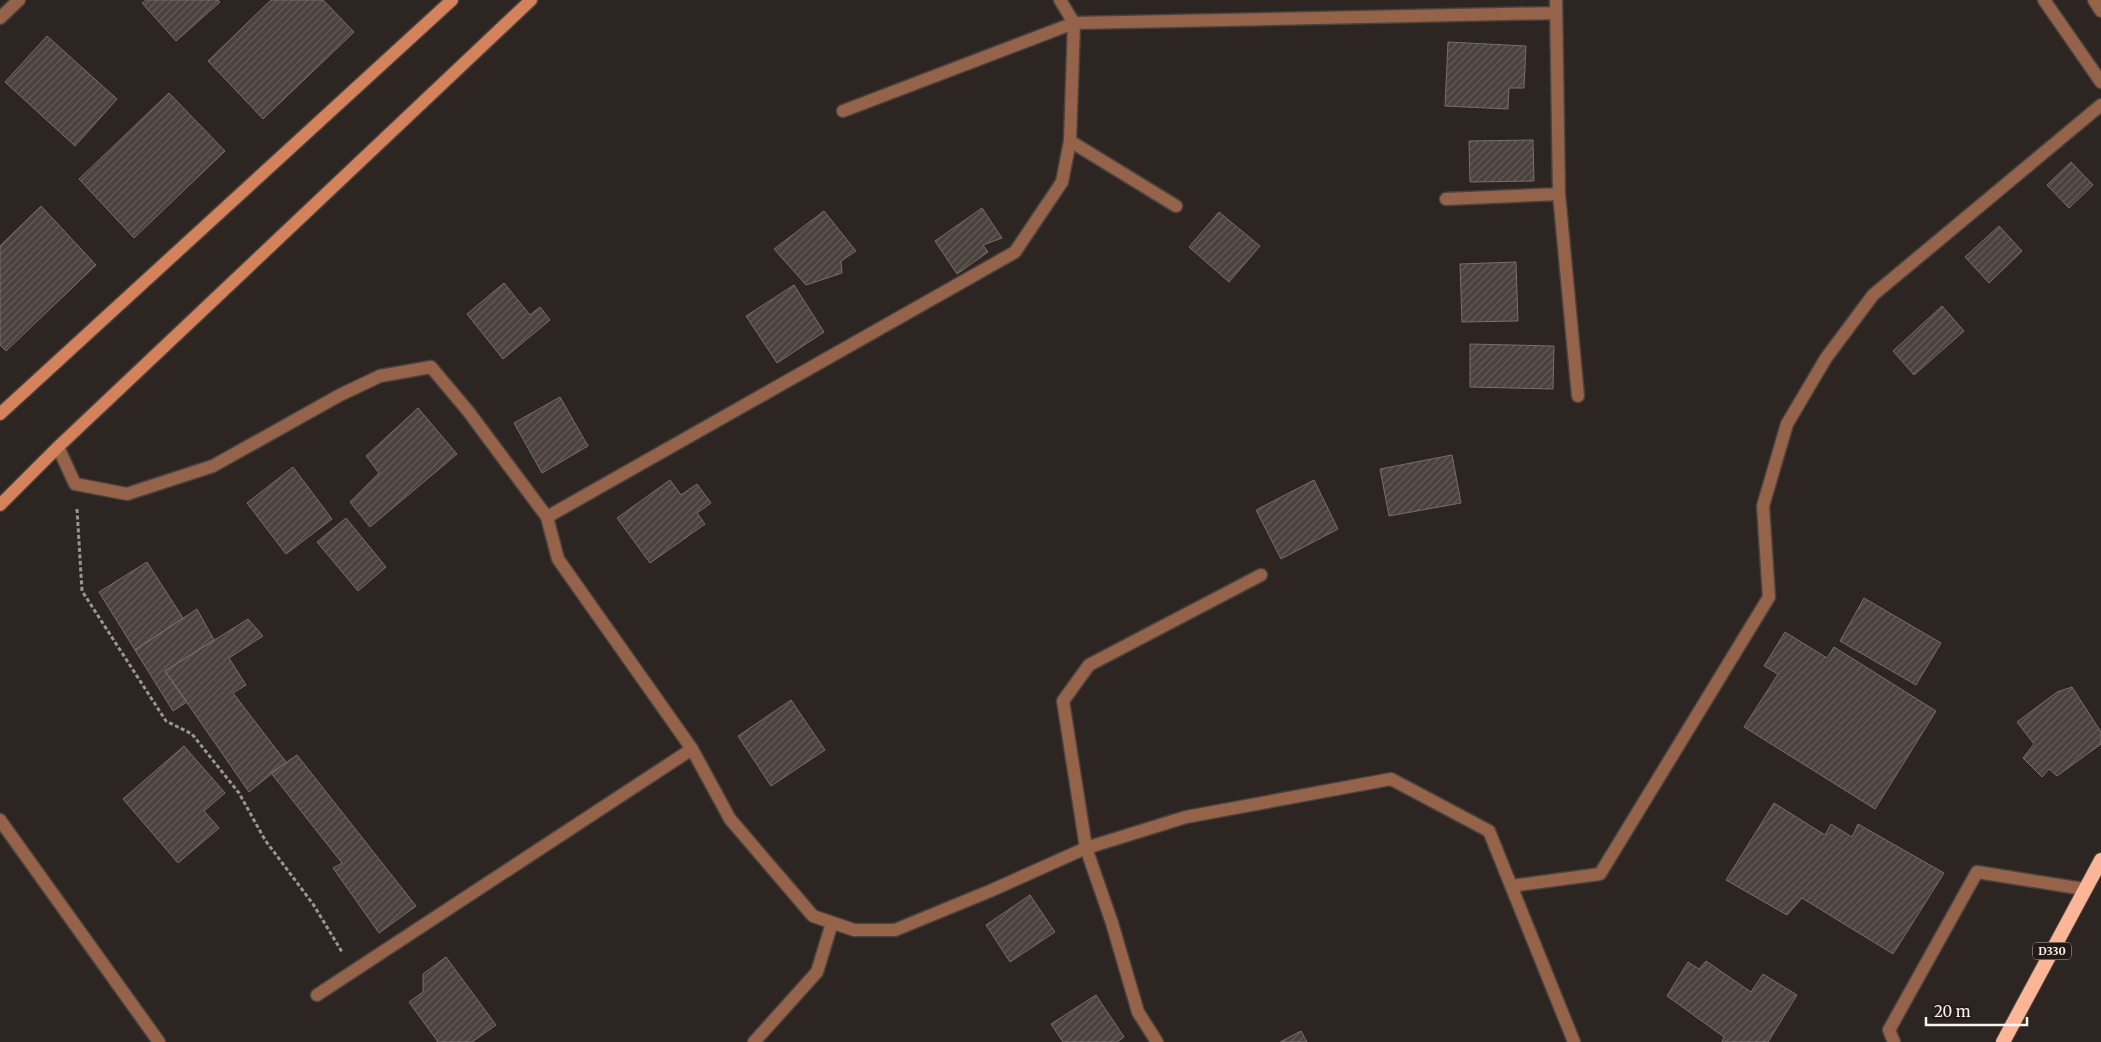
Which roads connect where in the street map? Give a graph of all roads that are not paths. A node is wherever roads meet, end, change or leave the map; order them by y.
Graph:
1 (20, 0) edge
2 (452, 0) edge
3 (531, 0) edge
4 (1060, 0) edge
5 (1556, 0) edge
6 (2044, 0) edge
7 (2094, 0) edge
8 (2101, 11) edge
9 (1556, 13) junction
10 (0, 18) edge
11 (1074, 23) junction
12 (2101, 82) edge
13 (2101, 105) edge
14 (843, 111) dead end
15 (1070, 141) junction
16 (1559, 194) junction
17 (1446, 199) dead end
18 (1176, 206) dead end
19 (1578, 396) dead end
20 (0, 414) edge
21 (58, 447) junction
22 (0, 505) edge
23 (547, 517) junction
24 (1261, 575) dead end
25 (692, 749) junction
26 (0, 820) edge
27 (1086, 848) junction
28 (2101, 860) edge
29 (1511, 886) junction
30 (2084, 889) junction
31 (832, 923) junction
32 (317, 995) dead end
33 (159, 1042) edge
34 (754, 1042) edge
35 (1157, 1042) edge
36 (1574, 1042) edge
37 (1894, 1042) edge
38 (2003, 1042) edge

1 - 10 street
2 - 20 main road
3 - 21 main road
4 - 11 street
5 - 9 street
6 - 12 street
7 - 8 street
9 - 11 street
9 - 16 street
11 - 14 street
11 - 15 street
13 - 29 street
15 - 18 street
15 - 23 street
16 - 17 street
16 - 19 street
21 - 22 main road
21 - 23 street
23 - 25 street
24 - 27 street
25 - 31 street
25 - 32 street
26 - 33 street
27 - 29 street
27 - 31 street
27 - 35 street
28 - 30 highway, D330
29 - 36 street
30 - 37 street
30 - 38 highway, D330
31 - 34 street

